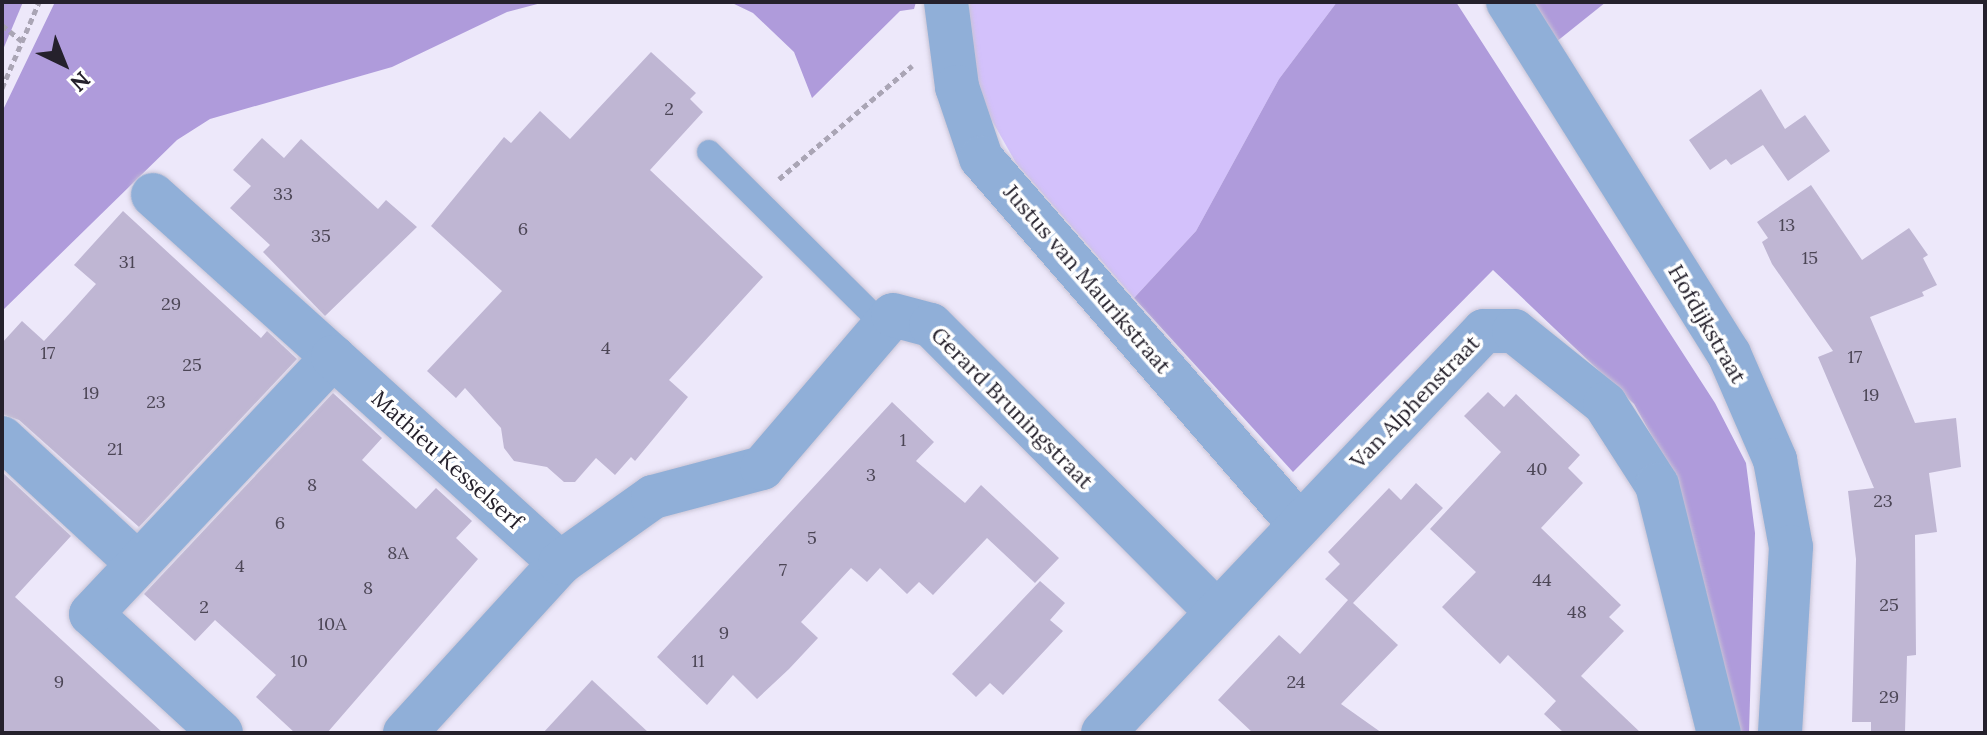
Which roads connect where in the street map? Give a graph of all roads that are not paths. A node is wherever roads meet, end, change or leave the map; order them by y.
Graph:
1 (1508, 2) edge
2 (948, 18) edge
3 (709, 152) dead end
4 (153, 195) dead end
5 (883, 325) junction
6 (333, 357) junction
7 (2, 438) edge
8 (1298, 523) junction
9 (137, 563) junction
10 (560, 563) junction
11 (1215, 610) junction
12 (1111, 730) edge
13 (221, 733) edge
14 (405, 733) edge
15 (1719, 733) edge
16 (1780, 733) edge

1 - 16 street, Hofdijkstraat
2 - 8 street, Justus van Maurikstraat
3 - 5 lane
4 - 6 street, Mathieu Kesselserf
5 - 10 street
5 - 11 street, Gerard Bruningstraat
6 - 9 street
6 - 10 street, Mathieu Kesselserf
7 - 9 street
8 - 11 street, Van Alphenstraat
8 - 15 street, Van Alphenstraat
9 - 13 street
10 - 14 street
11 - 12 street, Van Alphenstraat

